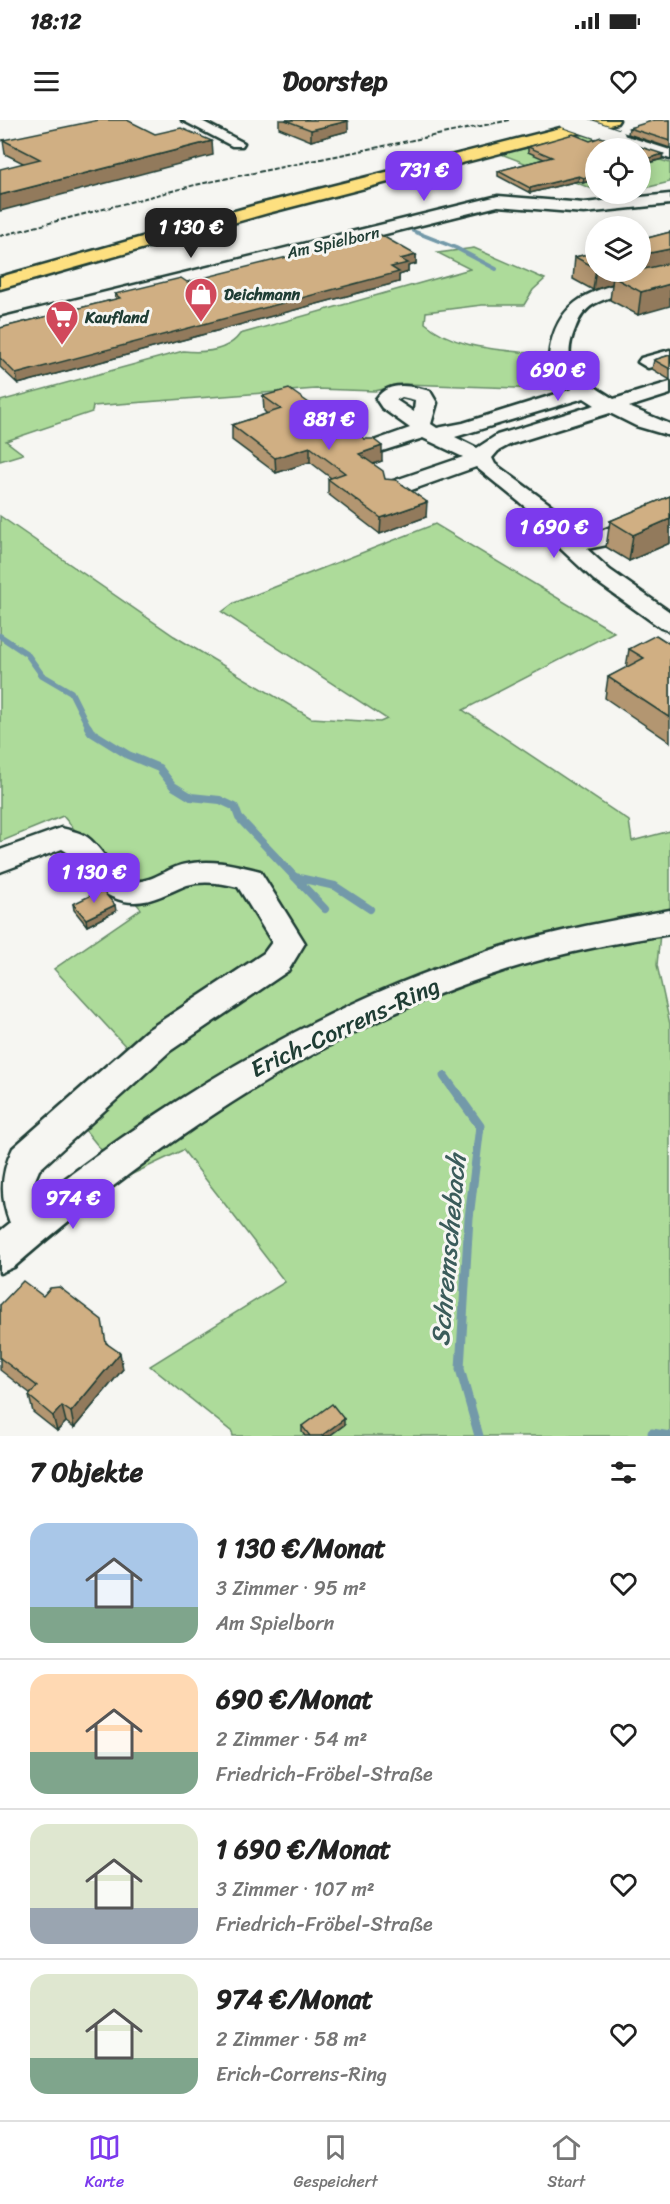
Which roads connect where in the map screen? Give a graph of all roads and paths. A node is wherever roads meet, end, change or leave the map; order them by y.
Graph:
1 (189, 120) edge
2 (566, 120) edge
3 (583, 120) edge
4 (614, 129) edge
5 (237, 143) dead end
6 (670, 155) edge
7 (463, 197) dead end
8 (670, 199) edge
9 (498, 201) junction
10 (0, 273) edge
11 (670, 277) edge
12 (0, 283) edge
13 (0, 324) edge
14 (670, 356) edge
15 (648, 362) dead end
16 (670, 388) edge
17 (588, 390) junction
18 (609, 405) junction
19 (427, 430) junction
20 (670, 430) edge
21 (372, 448) edge
22 (481, 458) junction
23 (395, 488) edge
24 (670, 509) edge
25 (568, 544) junction
26 (666, 617) edge
27 (0, 861) edge
28 (670, 922) edge
29 (34, 1225) junction
30 (0, 1255) edge

1 - 5 street
2 - 4 street, bridge
3 - 10 main road
4 - 6 street
4 - 12 main road
7 - 9 street
8 - 9 street, Am Spielborn
9 - 13 street, Am Spielborn
11 - 17 street
14 - 15 street
16 - 18 street
17 - 18 street
17 - 19 street
18 - 20 street
18 - 22 street
19 - 21 street
19 - 22 street
22 - 23 street
22 - 25 street
24 - 25 street
25 - 26 street
27 - 29 street
28 - 29 street, Erich-Correns-Ring
29 - 30 street, Erich-Correns-Ring

